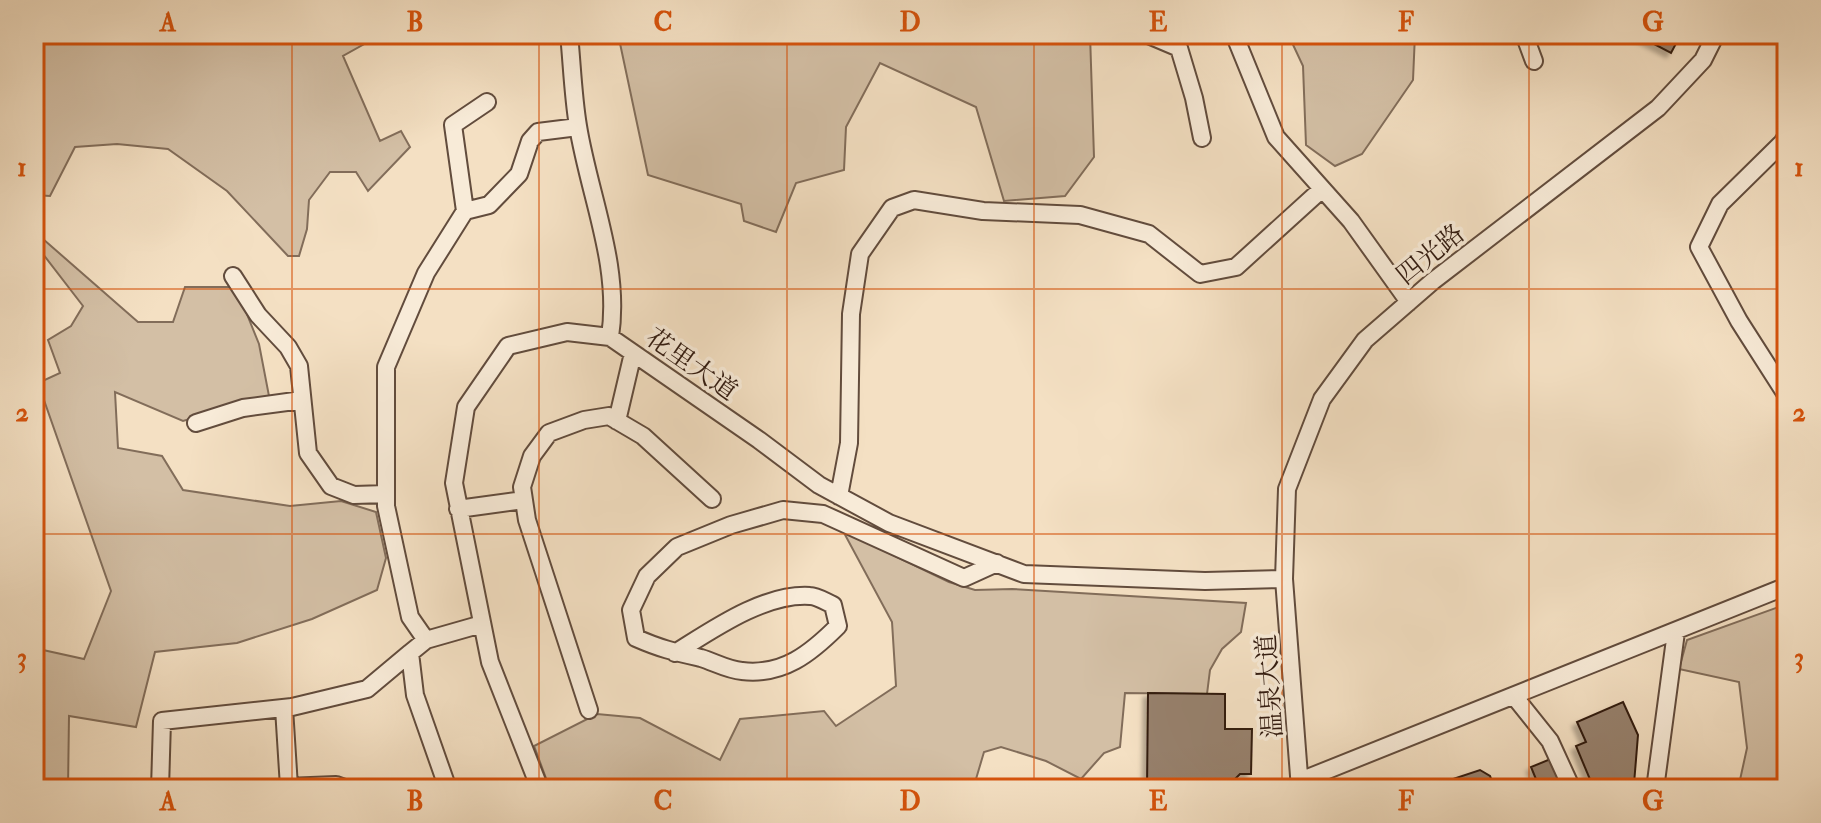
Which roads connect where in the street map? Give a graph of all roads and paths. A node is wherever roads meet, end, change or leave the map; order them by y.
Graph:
1 (569, 34) edge
2 (1146, 34) edge
3 (1234, 34) edge
4 (1524, 34) edge
5 (1716, 34) edge
6 (1534, 61) dead end
7 (487, 102) dead end
8 (578, 127) junction
9 (1787, 135) edge
10 (1202, 138) dead end
11 (1322, 189) junction
12 (465, 211) junction
13 (233, 276) dead end
14 (1409, 302) junction
15 (610, 337) junction
16 (633, 353) junction
17 (1787, 396) edge
18 (302, 400) junction
19 (617, 421) junction
20 (196, 423) dead end
21 (386, 494) junction
22 (839, 496) junction
23 (712, 499) dead end
24 (524, 500) junction
25 (458, 509) junction
26 (997, 563) junction
27 (1284, 579) junction
28 (1787, 586) edge
29 (482, 624) junction
30 (1676, 632) junction
31 (426, 640) junction
32 (410, 653) junction
33 (675, 653) junction
34 (1514, 696) junction
35 (284, 708) junction
36 (589, 710) dead end
37 (1300, 785) edge
38 (289, 787) edge
39 (321, 787) edge
40 (160, 789) edge
41 (239, 789) edge
42 (347, 789) edge
43 (448, 789) edge
44 (540, 789) edge
45 (1572, 789) edge
46 (1655, 789) edge

1 - 8 street
2 - 10 street
3 - 11 street
4 - 6 street
5 - 14 street, 四光路
7 - 12 street
8 - 12 street
8 - 15 street
9 - 17 street
11 - 14 street
11 - 22 street
12 - 21 street
13 - 18 street
14 - 27 street, 四光路
15 - 16 street, 花里大道
15 - 25 street, 花里大道
16 - 19 street
16 - 22 street, 花里大道
18 - 20 street
18 - 21 street
19 - 23 street
19 - 24 street
21 - 31 street
22 - 26 street, 花里大道
24 - 25 street
24 - 36 street
25 - 29 street, 花里大道
26 - 27 street, 花里大道
26 - 33 street
27 - 37 street, 温泉大道
28 - 30 street
29 - 31 street
29 - 44 street, 花里大道
30 - 34 street
30 - 46 street
31 - 32 street
32 - 35 street
32 - 43 street
33 - 33 street
34 - 37 street
34 - 45 street
35 - 38 street
35 - 40 street
38 - 39 street
38 - 41 street
39 - 42 street

